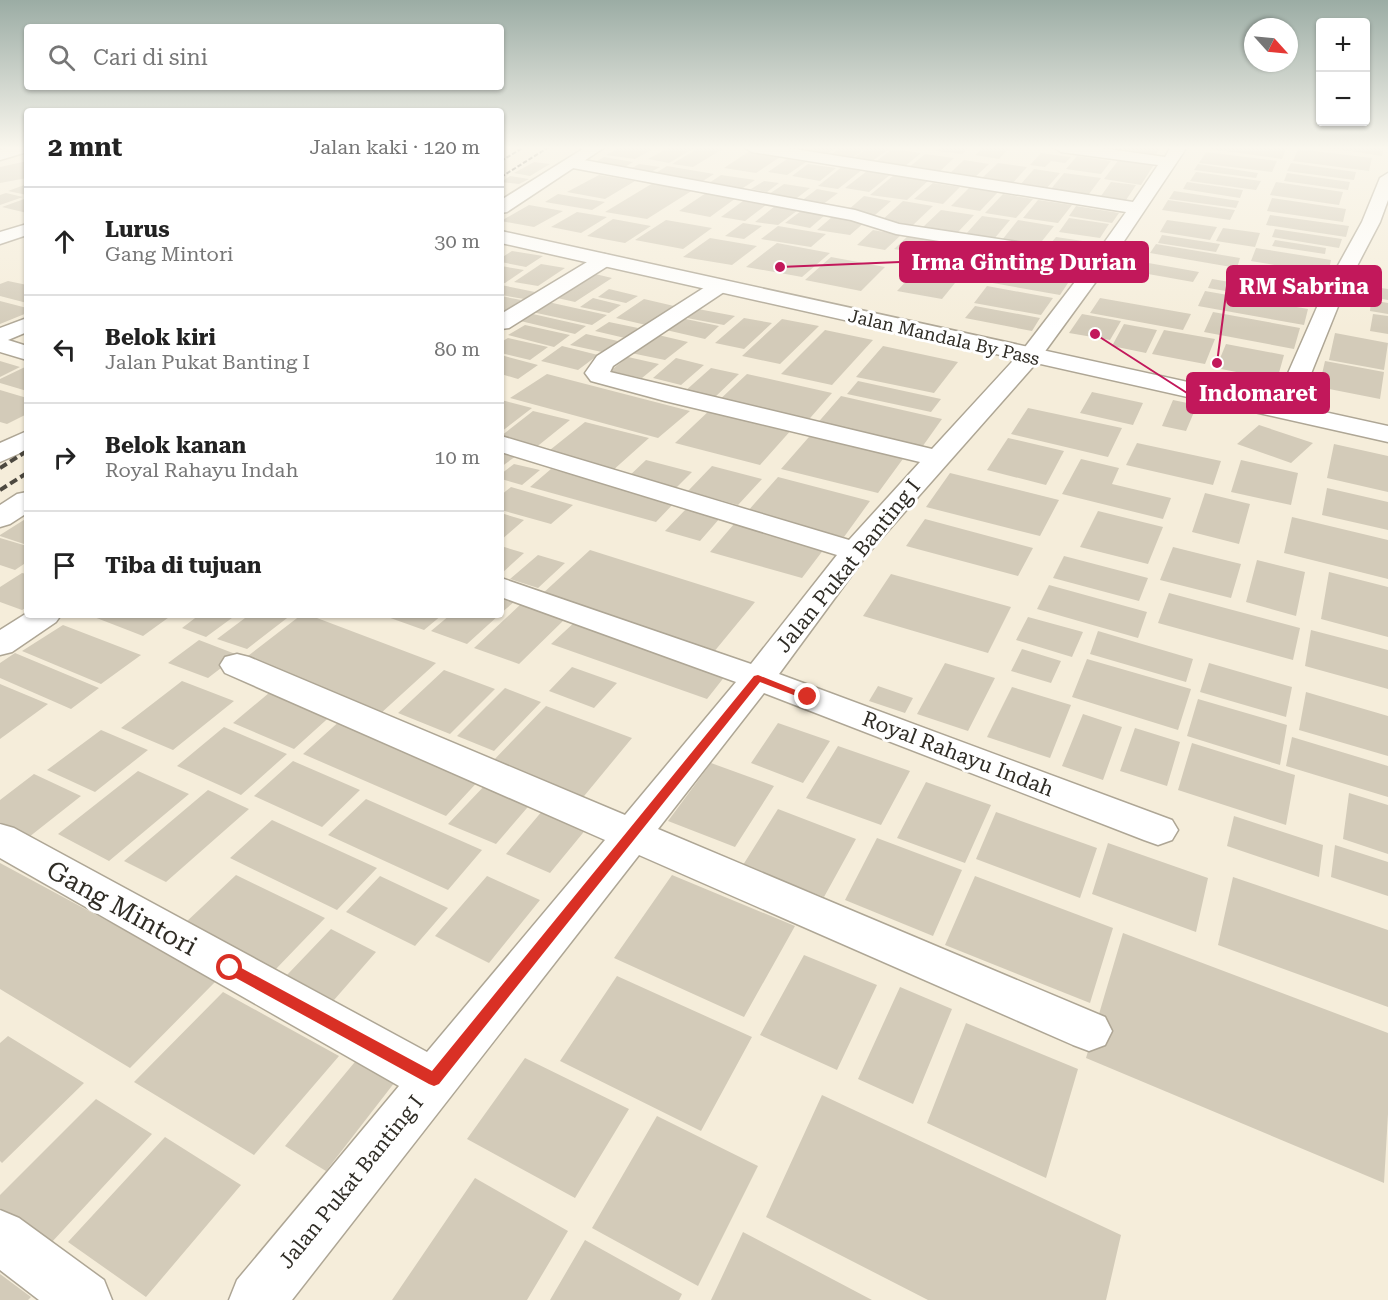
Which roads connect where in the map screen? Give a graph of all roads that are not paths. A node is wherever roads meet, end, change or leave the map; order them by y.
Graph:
1 (815, 208) edge
2 (1137, 208) edge
3 (1376, 208) edge
4 (504, 226) edge
5 (24, 230) edge
6 (0, 238) edge
7 (504, 238) edge
8 (603, 260) junction
9 (1101, 261) junction
10 (720, 286) junction
11 (504, 321) edge
12 (24, 325) edge
13 (0, 336) edge
14 (0, 345) edge
15 (1035, 349) junction
16 (24, 353) edge
17 (1290, 396) junction
18 (1388, 417) edge
19 (1388, 434) edge
20 (24, 440) edge
21 (504, 445) edge
22 (0, 454) edge
23 (938, 458) junction
24 (24, 502) edge
25 (0, 518) edge
26 (855, 551) junction
27 (504, 588) edge
28 (40, 618) edge
29 (0, 645) edge
30 (237, 665) dead end
31 (758, 678) junction
32 (1158, 830) dead end
33 (631, 835) junction
34 (0, 839) edge
35 (1089, 1031) dead end
36 (434, 1080) junction
37 (0, 1237) edge
38 (84, 1300) edge
39 (257, 1300) edge

1 - 9 street
2 - 9 street, Jalan Pukat Banting I
3 - 17 street
4 - 15 street, Jalan Mandala By Pass
5 - 6 street
7 - 8 street, Jalan Mandala By Pass
8 - 10 street, Jalan Mandala By Pass
8 - 11 street
9 - 15 street, Jalan Pukat Banting I
10 - 15 street, Jalan Mandala By Pass
10 - 23 street
12 - 13 street
14 - 16 street
15 - 17 street, Jalan Mandala By Pass
15 - 19 street, Jalan Mandala By Pass
15 - 23 street, Jalan Pukat Banting I
17 - 18 street, Jalan Mandala By Pass
20 - 22 street
21 - 26 street
23 - 26 street, Jalan Pukat Banting I
24 - 25 street
26 - 31 street, Jalan Pukat Banting I
27 - 31 street, Royal Rahayu Indah
28 - 29 street
30 - 33 street
31 - 32 street, Royal Rahayu Indah
31 - 33 street, Jalan Pukat Banting I
33 - 35 street
33 - 36 street, Jalan Pukat Banting I
34 - 36 street, Gang Mintori
36 - 39 street, Jalan Pukat Banting I
37 - 38 street

